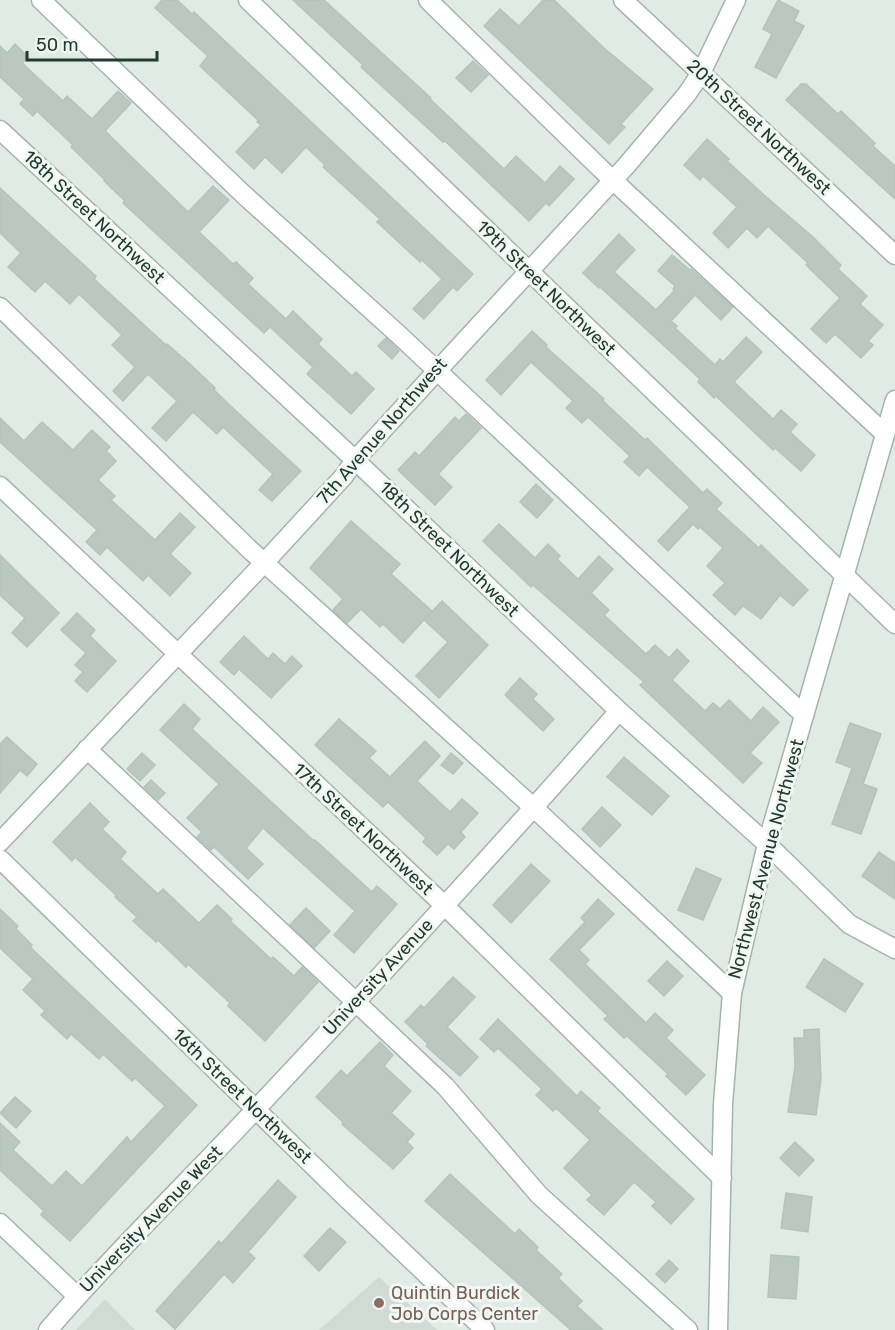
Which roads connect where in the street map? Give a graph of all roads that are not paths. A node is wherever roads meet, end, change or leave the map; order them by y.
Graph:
1 (41, 0) edge
2 (248, 0) edge
3 (428, 0) edge
4 (623, 0) edge
5 (736, 0) edge
6 (701, 73) junction
7 (0, 130) edge
8 (612, 180) junction
9 (895, 255) edge
10 (528, 271) junction
11 (0, 307) edge
12 (436, 369) junction
13 (895, 400) edge
14 (885, 434) junction
15 (355, 460) junction
16 (0, 486) edge
17 (264, 563) junction
18 (845, 576) junction
19 (895, 624) edge
20 (177, 653) junction
21 (619, 711) junction
22 (804, 715) junction
23 (87, 749) junction
24 (534, 808) junction
25 (0, 842) edge
26 (767, 844) junction
27 (0, 859) edge
28 (444, 906) junction
29 (895, 949) edge
30 (732, 993) junction
31 (356, 1002) junction
32 (256, 1110) junction
33 (722, 1178) junction
34 (0, 1223) edge
35 (77, 1296) junction
36 (48, 1330) edge
37 (485, 1330) edge
38 (688, 1330) edge
39 (718, 1330) edge

1 - 12 street
2 - 10 street, 19th Street Northwest
3 - 8 street
4 - 6 street, 20th Street Northwest
5 - 6 street, 7th Avenue Northwest
6 - 8 street, 7th Avenue Northwest
6 - 9 street, 20th Street Northwest
7 - 15 street, 18th Street Northwest
8 - 10 street, 7th Avenue Northwest
8 - 14 street
10 - 12 street, 7th Avenue Northwest
10 - 18 street, 19th Street Northwest
11 - 17 street
12 - 15 street, 7th Avenue Northwest
12 - 22 street
13 - 14 street, Northwest Avenue Northwest
14 - 18 street, Northwest Avenue Northwest
15 - 17 street, 7th Avenue Northwest
15 - 21 street, 18th Street Northwest
16 - 20 street, 17th Street Northwest
17 - 20 street, 7th Avenue Northwest
17 - 24 street
18 - 19 street, 19th Street Northwest
18 - 22 street, Northwest Avenue Northwest
20 - 23 street, 7th Avenue Northwest
20 - 28 street, 17th Street Northwest
21 - 24 street, University Avenue
21 - 26 street, 18th Street Northwest
22 - 26 street, Northwest Avenue Northwest
23 - 25 street, 7th Avenue Northwest
23 - 31 street
24 - 28 street, University Avenue
24 - 30 street
26 - 29 street, 18th Street Northwest
26 - 30 street, Northwest Avenue Northwest
27 - 32 street, 16th Street Northwest
28 - 31 street, University Avenue
28 - 33 street, 17th Street Northwest
30 - 33 street, Northwest Avenue Northwest
31 - 32 street, University Avenue
31 - 38 street
32 - 35 street, University Avenue West
32 - 37 street, 16th Street Northwest
33 - 39 street, Northwest Avenue Northwest
34 - 35 street
35 - 36 street, University Avenue West

